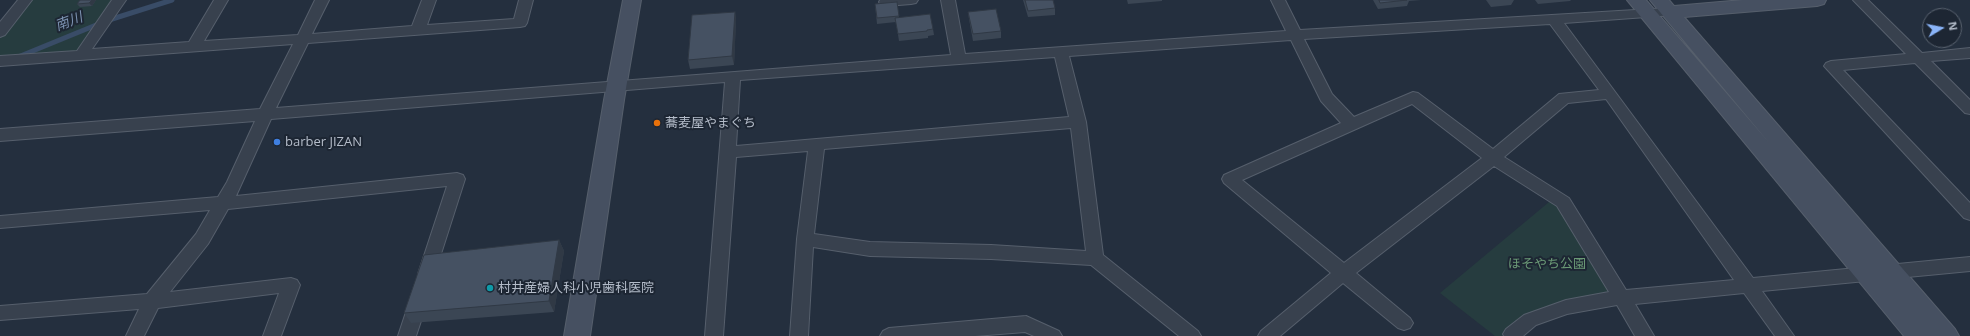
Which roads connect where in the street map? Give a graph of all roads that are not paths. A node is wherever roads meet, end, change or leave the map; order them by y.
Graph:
1 (25, 0) edge
2 (119, 0) edge
3 (221, 0) edge
4 (322, 0) edge
5 (430, 0) edge
6 (526, 0) edge
7 (632, 0) edge
8 (911, 0) edge
9 (948, 0) edge
10 (1278, 0) edge
11 (1817, 0) edge
12 (1860, 0) edge
13 (886, 2) edge
14 (1770, 2) edge
15 (1653, 6) edge
16 (1554, 20) junction
17 (418, 30) junction
18 (0, 32) edge
19 (1296, 35) junction
20 (303, 39) junction
21 (194, 46) junction
22 (1061, 52) junction
23 (1970, 53) edge
24 (82, 54) junction
25 (1917, 58) junction
26 (959, 60) junction
27 (0, 61) edge
28 (733, 76) junction
29 (616, 87) junction
30 (1610, 94) junction
31 (1970, 109) edge
32 (266, 114) junction
33 (1078, 122) junction
34 (1352, 125) junction
35 (0, 136) edge
36 (817, 144) junction
37 (728, 152) junction
38 (1493, 158) junction
39 (224, 203) junction
40 (1970, 214) edge
41 (0, 222) edge
42 (804, 239) junction
43 (1095, 258) junction
44 (1970, 264) edge
45 (1892, 272) junction
46 (1342, 274) junction
47 (1867, 274) junction
48 (1748, 286) junction
49 (1622, 297) junction
50 (152, 301) junction
51 (0, 313) edge
52 (1404, 323) dead end
53 (135, 336) edge
54 (272, 336) edge
55 (407, 336) edge
56 (577, 336) edge
57 (714, 336) edge
58 (800, 336) edge
59 (889, 336) edge
60 (1053, 336) edge
61 (1192, 336) edge
62 (1267, 336) edge
63 (1512, 336) edge
64 (1645, 336) edge
65 (1785, 336) edge
66 (1919, 336) edge
67 (1946, 336) edge

1 - 18 street
2 - 24 street
3 - 21 street
4 - 20 street
5 - 17 street
6 - 17 street
7 - 29 street
8 - 13 street
9 - 26 street
10 - 19 street
11 - 14 street
12 - 25 street
14 - 15 street
15 - 16 street
15 - 45 street
15 - 47 street
16 - 19 street
16 - 30 street
17 - 20 street
19 - 22 street
19 - 34 street
20 - 21 street
20 - 32 street
21 - 24 street
22 - 26 street
22 - 33 street
23 - 25 street
24 - 27 street
25 - 31 street
25 - 40 street
26 - 28 street
28 - 29 street
28 - 37 street
29 - 32 street
29 - 56 street
30 - 38 street
30 - 48 street
32 - 35 street
32 - 39 street
33 - 36 street
33 - 43 street
34 - 38 street
34 - 46 street
36 - 37 street
36 - 42 street
37 - 57 street
38 - 46 street
38 - 49 street
39 - 41 street
39 - 50 street
39 - 55 street
42 - 43 street
42 - 58 street
43 - 61 street
44 - 45 street
45 - 47 street
45 - 67 street
46 - 52 street
46 - 62 street
47 - 48 street
47 - 66 street
48 - 49 street
48 - 65 street
49 - 63 street
49 - 64 street
50 - 51 street
50 - 53 street
50 - 54 street
59 - 60 street

